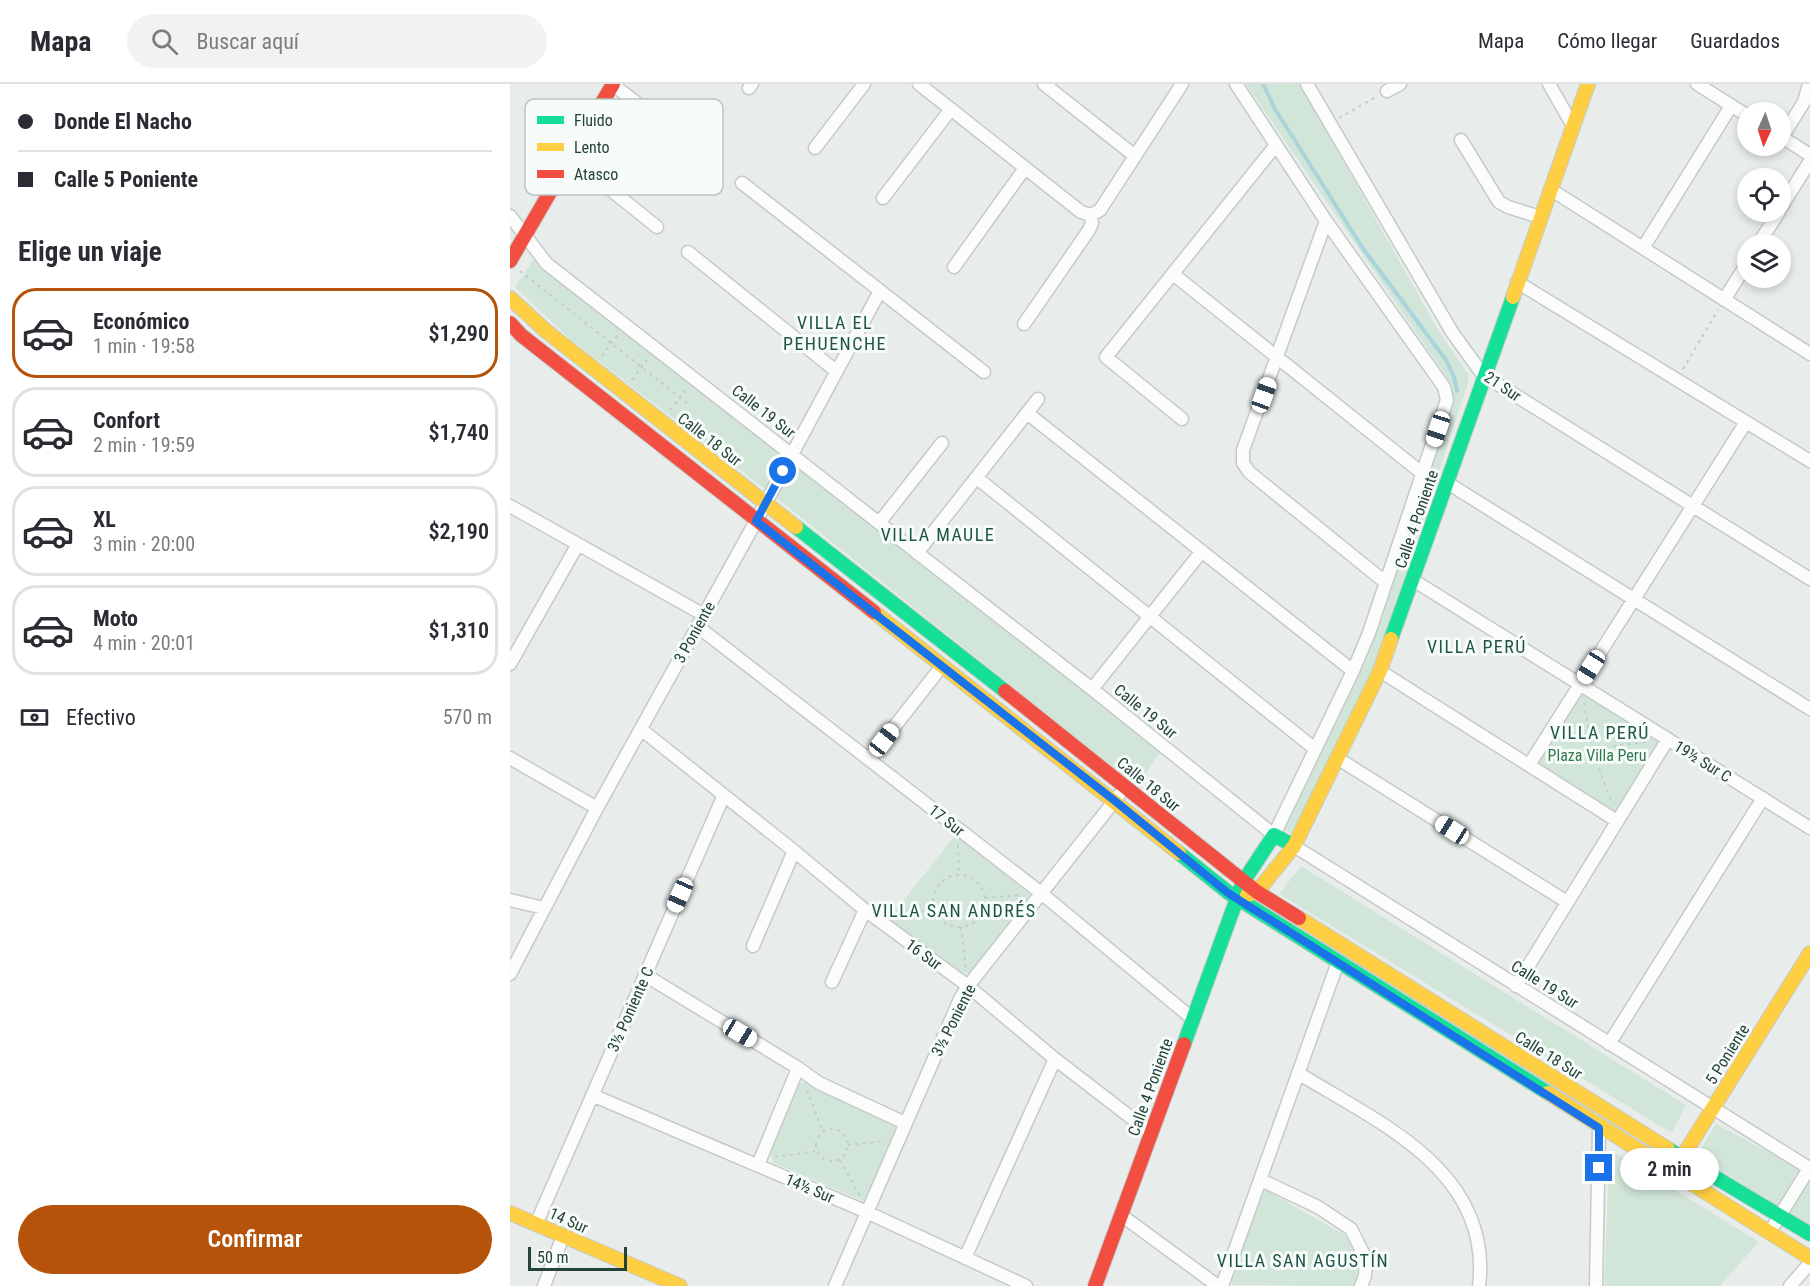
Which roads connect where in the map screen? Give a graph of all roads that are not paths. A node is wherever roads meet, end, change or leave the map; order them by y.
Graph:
1 (613, 84) edge
2 (864, 84) edge
3 (919, 84) edge
4 (1044, 84) edge
5 (1182, 84) edge
6 (1236, 84) edge
7 (1308, 84) edge
8 (1400, 84) edge
9 (1549, 84) edge
10 (1588, 84) edge
11 (1697, 84) edge
12 (1809, 84) edge
13 (1387, 91) road end
14 (604, 99) edge
15 (632, 99) edge
16 (1731, 106) junction
17 (951, 109) junction
18 (1737, 110) edge
19 (1791, 122) edge
20 (1573, 126) junction
21 (1461, 140) dead end
22 (1791, 143) edge
23 (1276, 145) junction
24 (815, 148) dead end
25 (1810, 155) edge
26 (1135, 156) junction
27 (1810, 161) edge
28 (1025, 168) junction
29 (742, 183) dead end
30 (1550, 189) junction
31 (1791, 192) edge
32 (548, 195) edge
33 (617, 195) edge
34 (883, 198) dead end
35 (1091, 215) junction
36 (510, 216) edge
37 (1540, 217) junction
38 (1326, 221) junction
39 (657, 227) dead end
40 (525, 236) junction
41 (1643, 248) junction
42 (688, 252) dead end
43 (515, 266) edge
44 (954, 267) dead end
45 (1173, 274) junction
46 (1737, 279) edge
47 (1517, 282) junction
48 (880, 291) junction
49 (510, 298) edge
50 (1724, 300) junction
51 (510, 323) edge
52 (1024, 324) dead end
53 (1809, 350) edge
54 (1278, 358) junction
55 (836, 371) junction
56 (984, 372) dead end
57 (1484, 375) junction
58 (1038, 399) dead end
59 (1027, 413) junction
60 (1182, 419) dead end
61 (1746, 422) junction
62 (942, 443) dead end
63 (791, 454) junction
64 (1810, 461) edge
65 (1423, 474) junction
66 (977, 478) junction
67 (1446, 482) junction
68 (765, 504) junction
69 (510, 506) edge
70 (1693, 506) junction
71 (756, 521) junction
72 (879, 523) junction
73 (578, 544) junction
74 (1202, 551) junction
75 (917, 554) junction
76 (1810, 579) edge
77 (1413, 580) junction
78 (1385, 582) junction
79 (1634, 599) junction
80 (704, 615) junction
81 (1150, 616) junction
82 (697, 626) junction
83 (510, 664) edge
84 (942, 666) junction
85 (1353, 670) junction
86 (1380, 671) junction
87 (1580, 684) junction
88 (1092, 688) junction
89 (1810, 709) edge
90 (642, 730) junction
91 (1668, 739) junction
92 (1315, 749) junction
93 (510, 758) edge
94 (1337, 758) junction
95 (869, 759) junction
96 (1529, 765) junction
97 (1126, 786) junction
98 (724, 795) junction
99 (1763, 798) junction
100 (1115, 801) junction
101 (597, 808) junction
102 (1617, 821) junction
103 (1810, 828) edge
104 (1274, 835) junction
105 (1294, 846) junction
106 (794, 851) junction
107 (1243, 882) junction
108 (1257, 892) junction
109 (1041, 893) junction
110 (1237, 899) junction
111 (510, 900) edge
112 (1568, 902) junction
113 (544, 908) junction
114 (865, 910) junction
115 (753, 946) dead end
116 (1810, 953) edge
117 (1338, 962) junction
118 (510, 974) edge
119 (645, 975) junction
120 (832, 982) dead end
121 (968, 986) junction
122 (1516, 986) junction
123 (1193, 1019) junction
124 (1609, 1044) junction
125 (1055, 1059) junction
126 (798, 1068) junction
127 (1298, 1073) junction
128 (592, 1095) junction
129 (1712, 1109) junction
130 (905, 1123) junction
131 (1599, 1128) junction
132 (1151, 1133) junction
133 (1682, 1158) junction
134 (758, 1165) junction
135 (1810, 1168) edge
136 (1672, 1173) junction
137 (1261, 1180) junction
138 (864, 1211) junction
139 (510, 1213) edge
140 (1121, 1215) junction
141 (1780, 1215) junction
142 (536, 1224) junction
143 (1769, 1233) junction
144 (1810, 1234) edge
145 (563, 1236) junction
146 (965, 1258) junction
147 (1810, 1260) edge
148 (544, 1286) edge
149 (680, 1286) edge
150 (835, 1286) edge
151 (1026, 1286) edge
152 (1095, 1286) edge
153 (1220, 1286) edge
154 (1361, 1286) edge
155 (1479, 1286) edge
156 (1596, 1286) edge
157 (1790, 1286) edge

1 - 14 main road
1 - 15 street
2 - 24 street
3 - 17 street
4 - 26 street
5 - 26 street
6 - 23 street
7 - 57 street, 21 Sur
8 - 13 street
9 - 20 street
10 - 20 main road, Calle 4 Poniente
11 - 16 street
12 - 19 street
16 - 18 street
16 - 41 street
17 - 28 street
17 - 34 street
20 - 30 main road, Calle 4 Poniente
21 - 37 street
22 - 25 street
23 - 38 street
23 - 45 street
26 - 35 street
27 - 31 street
28 - 35 street
28 - 44 street
29 - 48 street
30 - 37 main road, Calle 4 Poniente
30 - 41 street
32 - 40 main road
33 - 39 street
35 - 52 street
36 - 40 street, Calle 19 Sur
37 - 47 main road, Calle 4 Poniente
38 - 54 street
38 - 65 street, Calle 4 Poniente
40 - 43 main road
40 - 63 street, Calle 19 Sur
41 - 50 street
42 - 55 street
45 - 54 street
45 - 60 street
46 - 50 street
47 - 57 main road, Calle 4 Poniente
47 - 61 street
48 - 55 street, 3 Poniente
48 - 56 street
49 - 68 main road, Calle 18 Sur
50 - 53 street
51 - 71 main road, Calle 18 Sur
54 - 65 street
54 - 78 street
55 - 63 street, 3 Poniente
57 - 67 main road, Calle 4 Poniente
57 - 70 street, 21 Sur
58 - 59 street
59 - 66 street
59 - 74 street
61 - 64 street
61 - 70 street
62 - 72 street
63 - 68 street, 3 Poniente
63 - 72 street, Calle 19 Sur
65 - 78 street, Calle 4 Poniente
66 - 75 street
66 - 81 street
67 - 77 main road, Calle 4 Poniente
67 - 79 street
68 - 71 street, 3 Poniente
68 - 97 main road, Calle 18 Sur
69 - 73 street
70 - 76 street, 21 Sur
70 - 79 street
71 - 80 street, 3 Poniente
71 - 84 main road, Calle 18 Sur
72 - 75 street, Calle 19 Sur
73 - 80 street
73 - 83 street
74 - 81 street
74 - 85 street
75 - 88 street, Calle 19 Sur
77 - 86 main road, Calle 4 Poniente
77 - 87 street, 19½ Sur C
78 - 85 street, Calle 4 Poniente
79 - 87 street
79 - 89 street
80 - 82 street, 3 Poniente
81 - 88 street
81 - 92 street
82 - 90 street, 3 Poniente
82 - 95 street, 17 Sur
84 - 95 street
84 - 100 main road, Calle 18 Sur
85 - 92 street, Calle 4 Poniente
86 - 94 main road, Calle 4 Poniente
86 - 96 street
87 - 91 street, 19½ Sur C
87 - 96 street
88 - 104 street, Calle 19 Sur
90 - 98 street, 16 Sur
90 - 101 street, 3 Poniente
91 - 99 street, 19½ Sur C
91 - 102 street
92 - 104 street, Calle 4 Poniente
93 - 101 street
94 - 105 main road, Calle 4 Poniente
94 - 112 street
95 - 109 street, 17 Sur
96 - 102 street
97 - 100 street, 3½ Poniente
97 - 107 main road, Calle 18 Sur
98 - 106 street, 16 Sur
98 - 119 street, 3½ Poniente C
99 - 103 street, 19½ Sur C
99 - 124 street
100 - 109 street, 3½ Poniente
100 - 110 main road, Calle 18 Sur
101 - 113 street, 3 Poniente
102 - 112 street
104 - 105 main road, Calle 19 Sur
104 - 107 main road, Calle 4 Poniente
105 - 108 main road, Calle 4 Poniente
105 - 122 street, Calle 19 Sur
106 - 114 street, 16 Sur
106 - 115 street
107 - 108 main road, Calle 18 Sur
107 - 110 main road, Calle 4 Poniente
108 - 110 main road
108 - 133 main road, Calle 18 Sur
109 - 121 street, 3½ Poniente
109 - 123 street, 17 Sur
110 - 117 main road, Calle 18 Sur
110 - 123 main road, Calle 4 Poniente
111 - 113 street
112 - 122 street
113 - 118 street, 3 Poniente
114 - 120 street
114 - 121 street, 16 Sur
116 - 129 main road, 5 Poniente
117 - 127 street
117 - 131 main road, Calle 18 Sur
119 - 126 street
119 - 128 street, 3½ Poniente C
121 - 125 street, 16 Sur
121 - 130 street, 3½ Poniente
122 - 124 street, Calle 19 Sur
123 - 132 main road, Calle 4 Poniente
124 - 129 street, Calle 19 Sur
125 - 132 street, 16 Sur
125 - 146 street
126 - 130 street
126 - 134 street
127 - 137 street
127 - 155 street
128 - 134 street, 14½ Sur
128 - 142 street, 3½ Poniente C
129 - 133 main road, 5 Poniente
129 - 135 street, Calle 19 Sur
130 - 138 street, 3½ Poniente
131 - 136 main road, Calle 18 Sur
131 - 156 street
132 - 140 main road, Calle 4 Poniente
133 - 136 main road, 5 Poniente
133 - 141 main road, Calle 18 Sur
134 - 138 street, 14½ Sur
135 - 141 street
136 - 143 main road, Calle 18 Sur
137 - 153 street
137 - 154 street
138 - 146 street, 14½ Sur
138 - 150 street, 3½ Poniente
139 - 142 main road, 14 Sur
140 - 152 main road, Calle 4 Poniente
140 - 153 street
141 - 143 street
141 - 144 main road, Calle 18 Sur
142 - 145 main road, 14 Sur
143 - 147 main road, Calle 18 Sur
145 - 148 street
145 - 149 main road, 14 Sur
146 - 151 street, 14½ Sur
147 - 157 street

